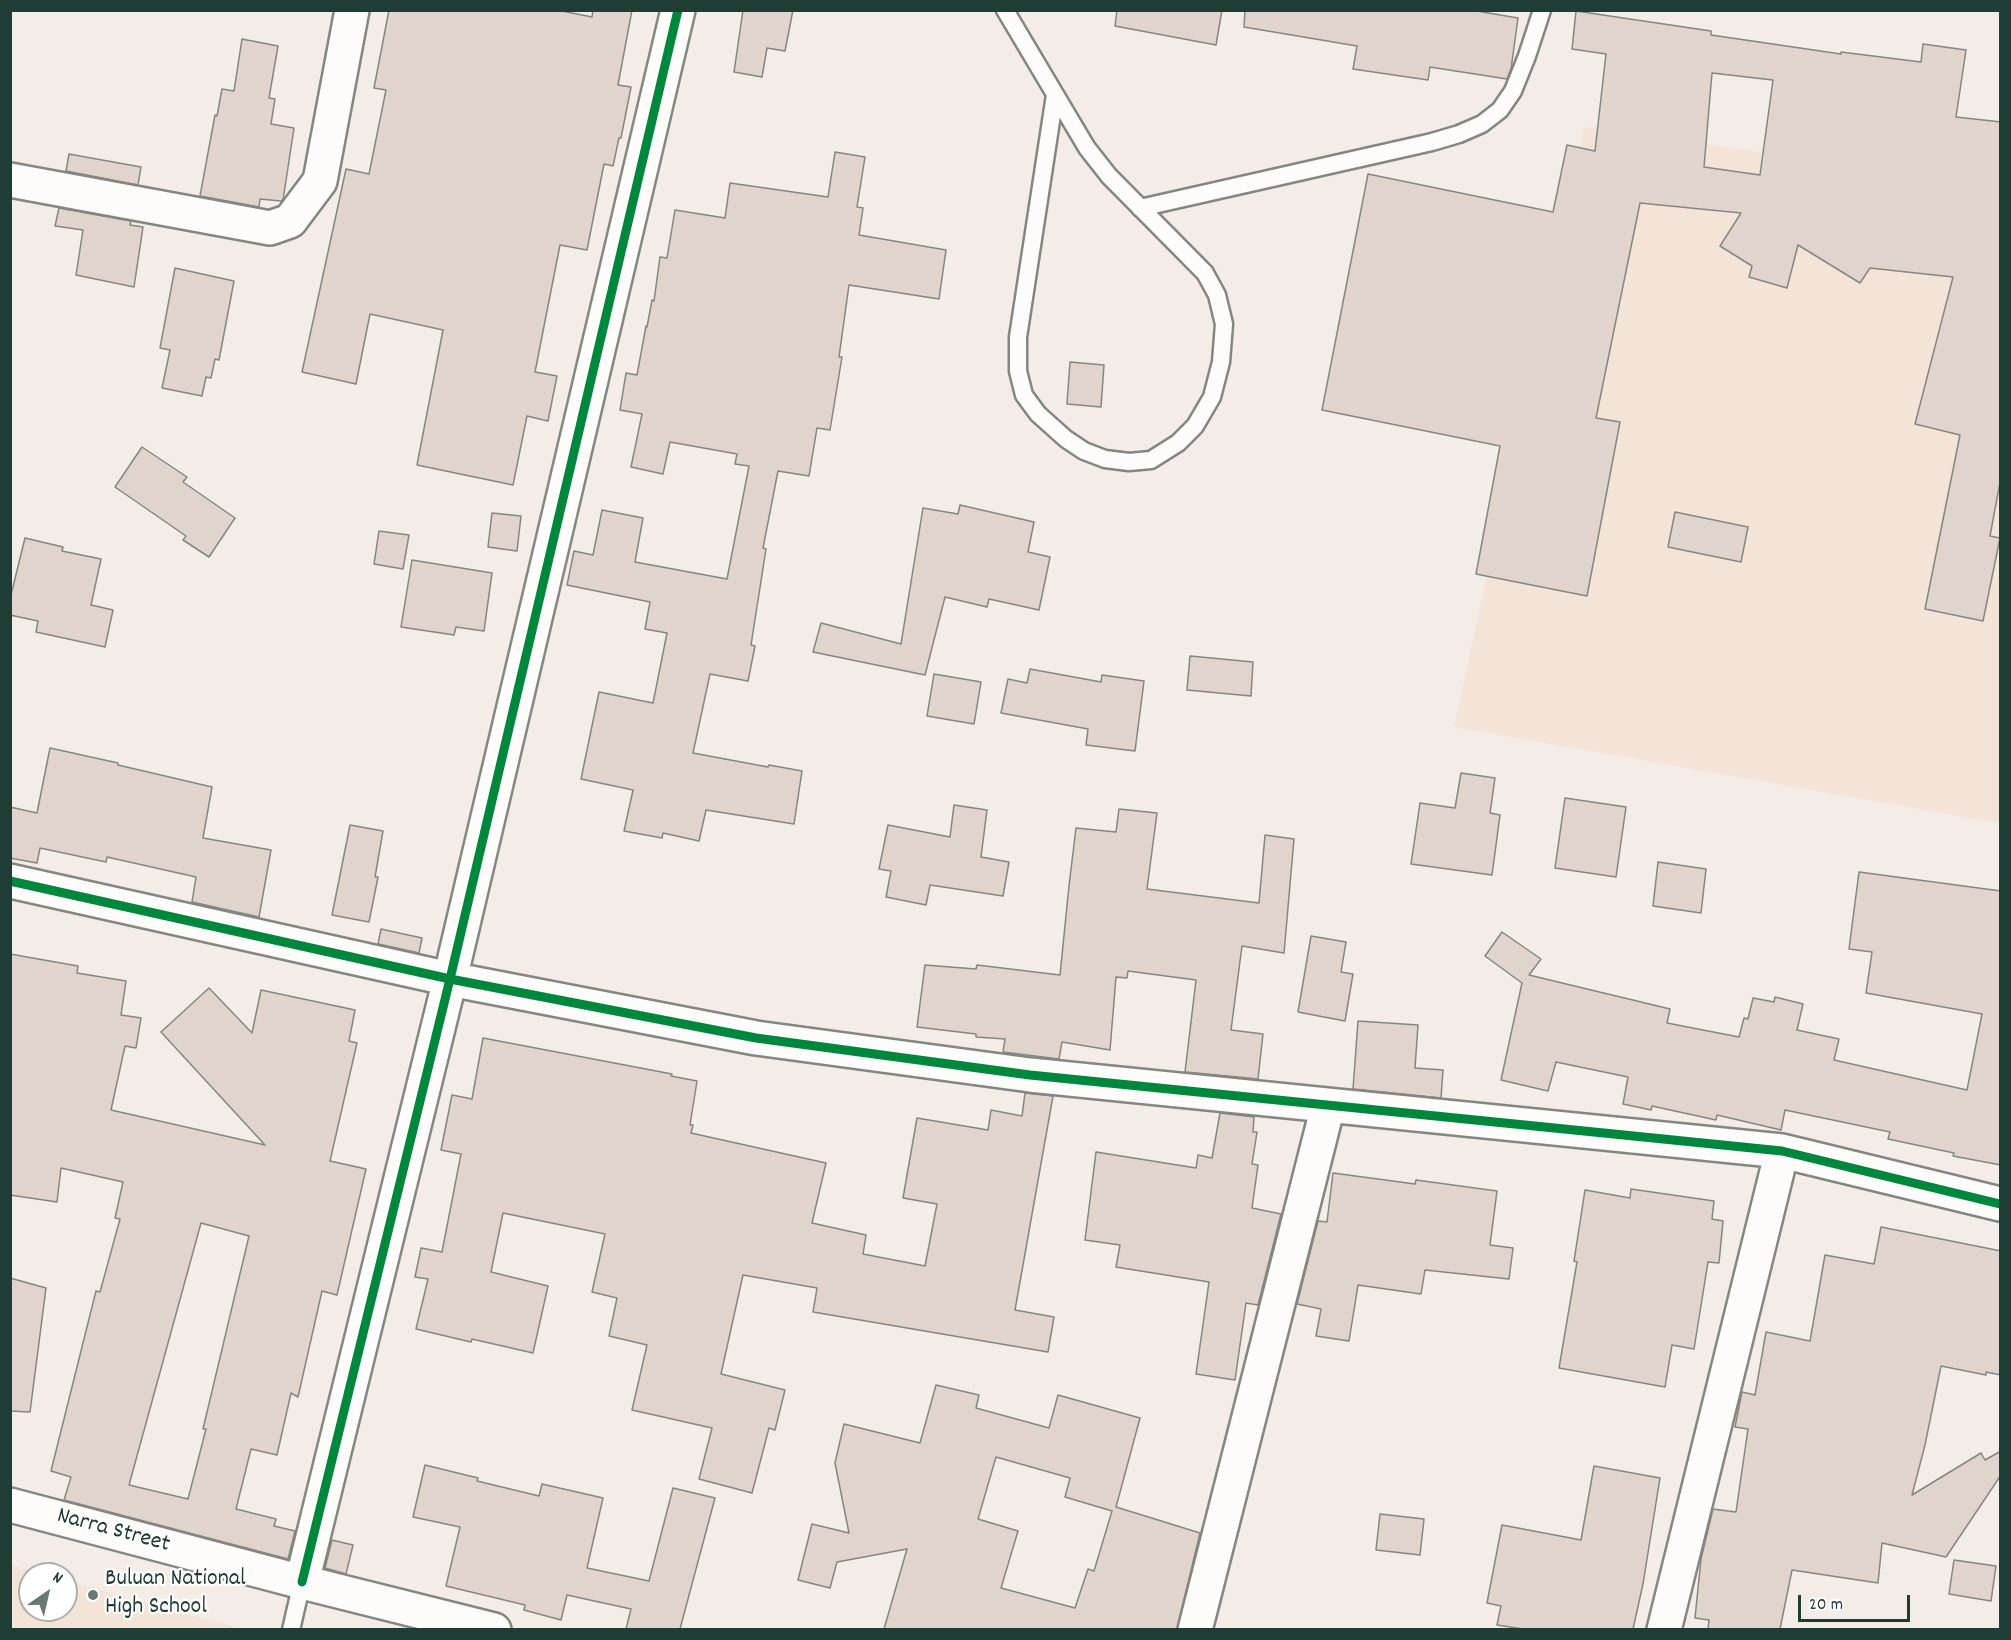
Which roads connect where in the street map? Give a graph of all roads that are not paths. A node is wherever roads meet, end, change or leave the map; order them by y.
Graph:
1 (352, 10) edge
2 (678, 10) edge
3 (1005, 10) edge
4 (1542, 10) edge
5 (1056, 95) junction
6 (10, 180) edge
7 (1140, 208) junction
8 (10, 881) edge
9 (450, 979) junction
10 (1328, 1106) junction
11 (1782, 1151) junction
12 (2001, 1204) edge
13 (10, 1505) edge
14 (302, 1582) junction
15 (291, 1629) edge
16 (494, 1629) edge
17 (1195, 1629) edge
18 (1664, 1629) edge

1 - 6 street
2 - 9 street
3 - 5 lane
4 - 7 lane
5 - 7 lane
5 - 7 lane
8 - 9 street
9 - 10 street
9 - 14 street
10 - 11 street
10 - 17 street
11 - 12 street
11 - 18 street
13 - 14 street, Narra Street
14 - 15 lane
14 - 16 street, Narra Street

